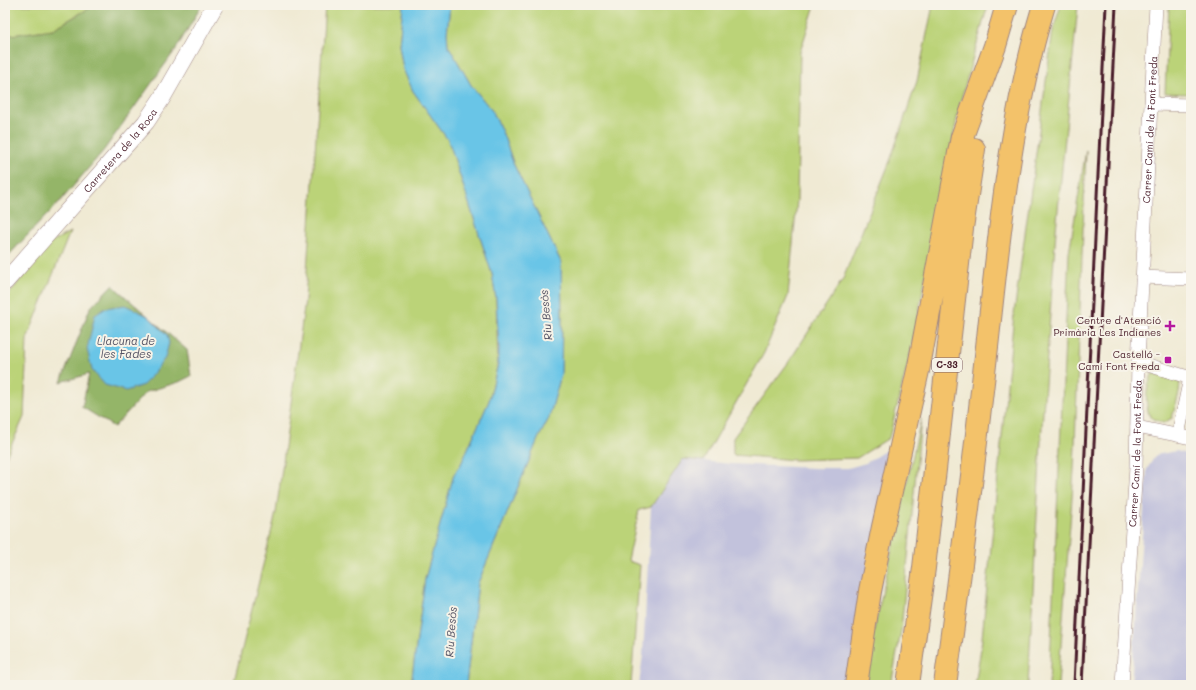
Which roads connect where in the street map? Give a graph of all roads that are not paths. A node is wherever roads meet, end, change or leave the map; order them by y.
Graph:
1 (215, 5) edge
2 (1007, 5) edge
3 (1044, 5) edge
4 (1156, 5) edge
5 (995, 46) junction
6 (1151, 104) junction
7 (1191, 105) edge
8 (1142, 277) junction
9 (1191, 279) edge
10 (5, 282) edge
11 (1138, 362) junction
12 (1190, 378) edge
13 (1137, 427) junction
14 (1185, 436) edge
15 (949, 654) junction
16 (856, 685) edge
17 (908, 685) edge
18 (945, 685) edge
19 (949, 685) edge
20 (1122, 685) edge

1 - 10 street, Carretera de la Roca
2 - 5 highway, C-33
3 - 15 highway
4 - 6 street, Carrer Camí de la Font Freda
5 - 16 highway
5 - 17 highway, C-33
6 - 7 street
6 - 8 street, Carrer Camí de la Font Freda
8 - 9 street
8 - 11 street, Carrer Camí de la Font Freda
11 - 12 street
11 - 13 street, Carrer Camí de la Font Freda
12 - 14 street
13 - 14 street
13 - 20 street, Carrer Camí de la Font Freda
15 - 18 highway
15 - 19 highway

